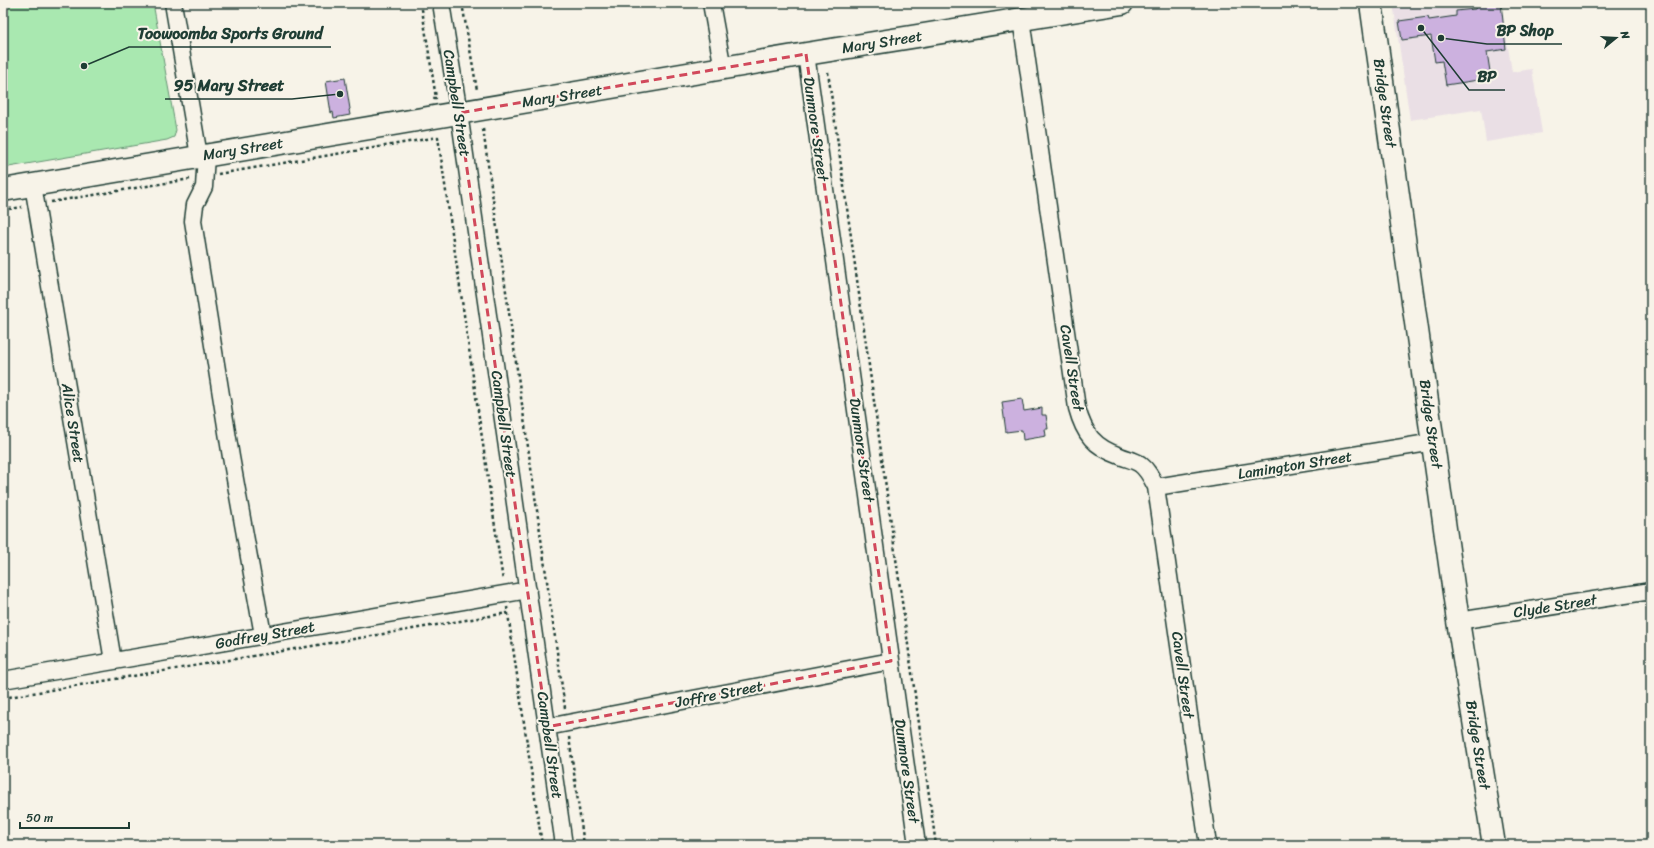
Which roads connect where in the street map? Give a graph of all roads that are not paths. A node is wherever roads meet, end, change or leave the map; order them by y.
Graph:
1 (173, 3) edge
2 (441, 3) edge
3 (711, 3) edge
4 (1122, 3) edge
5 (1371, 3) edge
6 (1029, 13) edge
7 (806, 54) junction
8 (723, 69) junction
9 (459, 113) junction
10 (203, 156) junction
11 (33, 185) junction
12 (3, 190) edge
13 (1434, 442) junction
14 (1156, 487) junction
15 (528, 590) junction
16 (1651, 591) edge
17 (1458, 621) junction
18 (263, 635) junction
19 (113, 661) junction
20 (891, 661) junction
21 (3, 680) edge
22 (547, 727) junction
23 (564, 845) edge
24 (917, 845) edge
25 (1208, 845) edge
26 (1494, 845) edge

1 - 10 street
2 - 9 street, Campbell Street
3 - 8 street
4 - 6 street, Mary Street
5 - 13 street, Bridge Street
6 - 7 street, Mary Street
6 - 14 street, Cavell Street
7 - 8 street, Mary Street
7 - 20 street, Dunmore Street
8 - 9 street, Mary Street
9 - 10 street, Mary Street
9 - 15 street, Campbell Street
10 - 11 street, Mary Street
10 - 18 street
11 - 12 street, Mary Street
11 - 19 street, Alice Street
13 - 14 street, Lamington Street
13 - 17 street, Bridge Street
14 - 25 street, Cavell Street
15 - 18 street, Godfrey Street
15 - 22 street, Campbell Street
16 - 17 street, Clyde Street
17 - 26 street, Bridge Street
18 - 19 street, Godfrey Street
19 - 21 street, Godfrey Street
20 - 22 street, Joffre Street
20 - 24 street, Dunmore Street
22 - 23 street, Campbell Street

